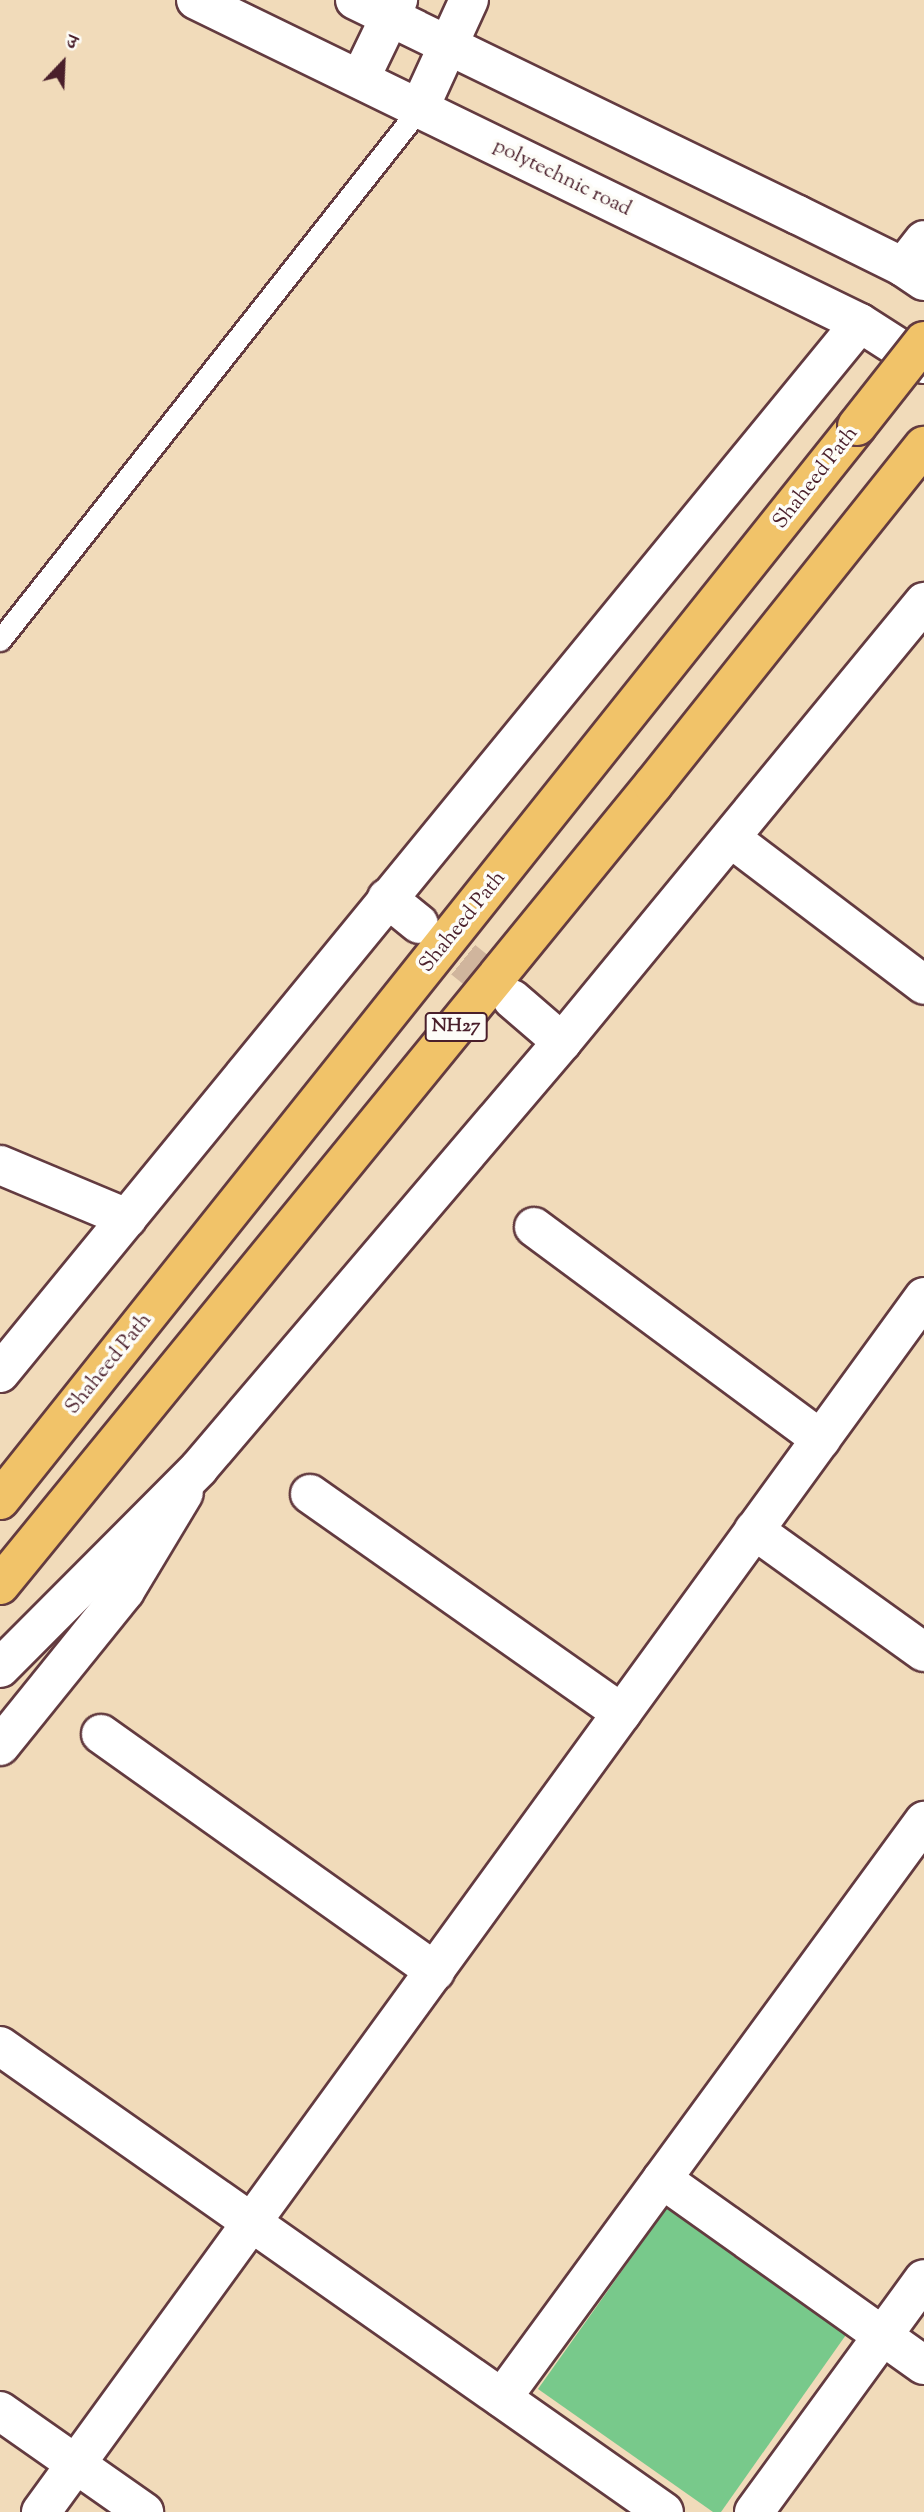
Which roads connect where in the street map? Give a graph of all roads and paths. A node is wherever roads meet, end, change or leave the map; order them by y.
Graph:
1 (196, 0) edge
2 (355, 0) edge
3 (469, 0) edge
4 (393, 8) edge
5 (446, 44) junction
6 (360, 79) junction
7 (419, 109) junction
8 (917, 263) edge
9 (860, 323) junction
10 (924, 341) edge
11 (924, 364) edge
12 (916, 456) edge
13 (924, 602) edge
14 (0, 640) edge
15 (733, 839) junction
16 (387, 898) junction
17 (419, 924) tunnel mouth
18 (924, 985) edge
19 (512, 999) tunnel mouth
20 (562, 1042) junction
21 (0, 1165) edge
22 (127, 1219) junction
23 (534, 1227) dead end
24 (924, 1297) edge
25 (0, 1373) edge
26 (821, 1439) junction
27 (200, 1468) junction
28 (310, 1494) dead end
29 (0, 1500) edge
30 (754, 1530) junction
31 (0, 1585) edge
32 (924, 1652) edge
33 (0, 1668) edge
34 (622, 1713) junction
35 (101, 1734) dead end
36 (0, 1746) edge
37 (924, 1821) edge
38 (435, 1971) junction
39 (0, 2046) edge
40 (662, 2179) junction
41 (251, 2222) junction
42 (924, 2278) edge
43 (883, 2336) junction
44 (924, 2365) edge
45 (502, 2398) junction
46 (0, 2411) edge
47 (76, 2464) junction
48 (41, 2512) edge
49 (144, 2512) edge
50 (664, 2512) edge
51 (754, 2512) edge

1 - 6 street, polytechnic road
2 - 4 street
3 - 5 street
4 - 5 street
4 - 6 street
5 - 7 street
5 - 8 street
6 - 7 street, polytechnic road
7 - 9 street, polytechnic road
7 - 14 lane
9 - 11 street, polytechnic road
9 - 16 street
10 - 29 highway, Shaheed Path / NH27, bridge
12 - 31 highway, NH27
13 - 15 street
15 - 18 street
15 - 20 street
16 - 17 street
16 - 22 street
19 - 20 street
20 - 27 street
21 - 22 street
22 - 25 street
23 - 26 street
24 - 26 street
26 - 30 street
27 - 33 street
27 - 36 street
28 - 34 street
30 - 32 street
30 - 34 street
34 - 38 street
35 - 38 street
37 - 40 street
38 - 41 street
39 - 41 street
40 - 43 street
40 - 45 street
41 - 45 street
41 - 47 street
42 - 43 street
43 - 44 street
43 - 51 street
45 - 50 street
46 - 47 street
47 - 48 street
47 - 49 street

